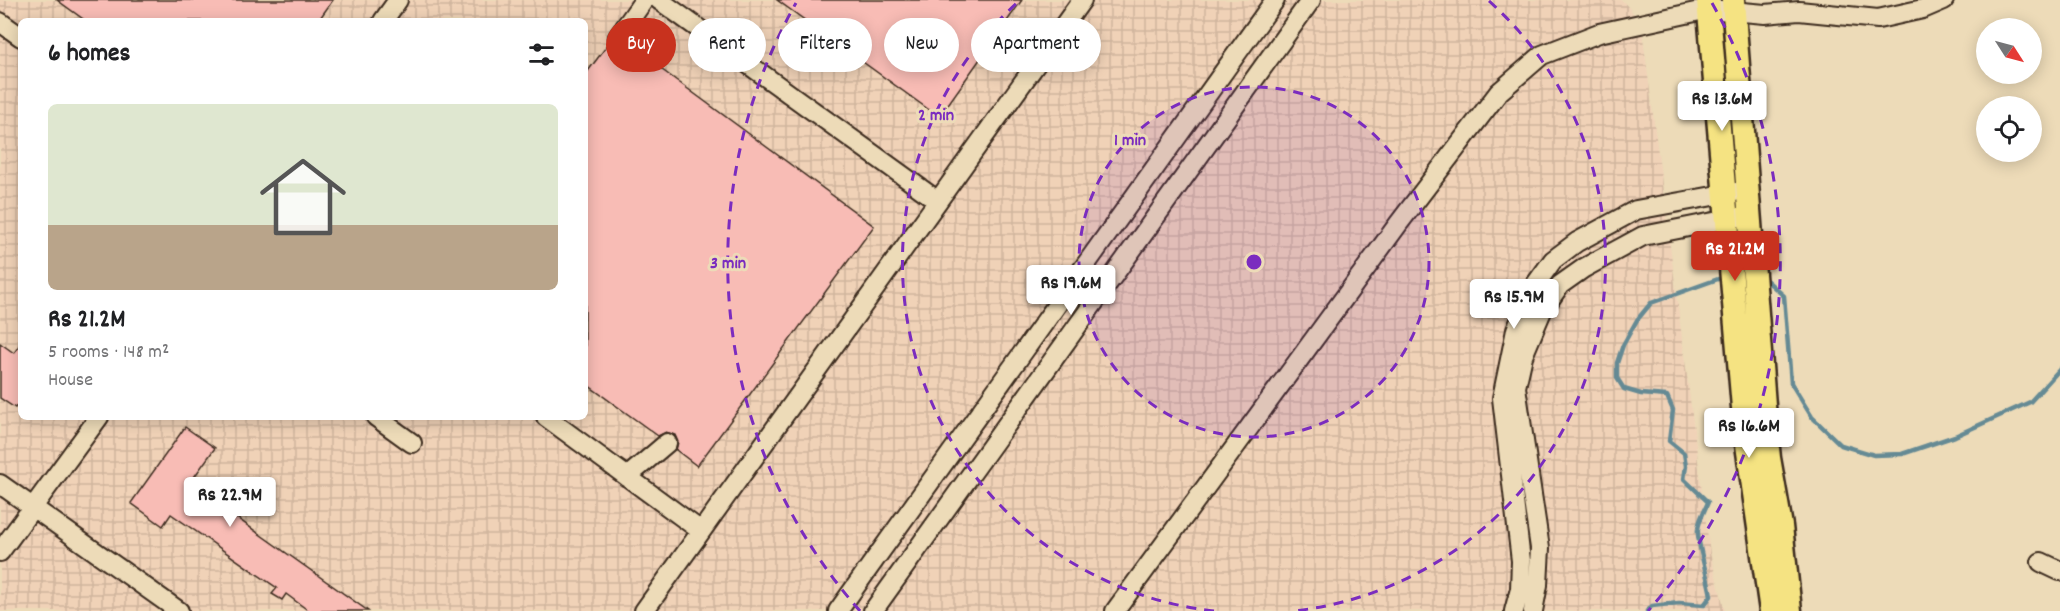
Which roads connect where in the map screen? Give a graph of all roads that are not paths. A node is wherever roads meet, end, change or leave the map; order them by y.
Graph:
1 (398, 0) edge
2 (644, 0) edge
3 (659, 0) edge
4 (1082, 0) edge
5 (1275, 0) edge
6 (1311, 0) edge
7 (1944, 0) edge
8 (1708, 4) edge
9 (1733, 5) edge
10 (385, 18) edge
11 (631, 18) edge
12 (0, 22) edge
13 (18, 35) edge
14 (1747, 190) junction
15 (1725, 194) junction
16 (938, 201) junction
17 (1738, 217) junction
18 (97, 420) edge
19 (380, 420) edge
20 (550, 420) edge
21 (412, 443) dead end
22 (667, 443) dead end
23 (627, 477) junction
24 (0, 484) edge
25 (33, 507) junction
26 (701, 531) junction
27 (0, 552) edge
28 (2041, 562) dead end
29 (2060, 571) edge
30 (1785, 610) edge
31 (179, 611) edge
32 (644, 611) edge
33 (838, 611) edge
34 (873, 611) edge
35 (1114, 611) edge
36 (1514, 611) edge
37 (1533, 611) edge

1 - 10 street
2 - 11 street
3 - 16 street
4 - 16 street
5 - 33 street
6 - 34 street
7 - 9 street
8 - 9 street
8 - 15 main road
8 - 35 street
9 - 14 main road
12 - 13 street
14 - 15 street
14 - 17 main road
15 - 17 main road
15 - 36 street
16 - 26 street
17 - 30 main road
17 - 37 street
18 - 25 street
19 - 21 street
20 - 23 street
22 - 23 street
23 - 26 street
24 - 25 street
25 - 27 street
25 - 31 street
26 - 32 street
28 - 29 street

